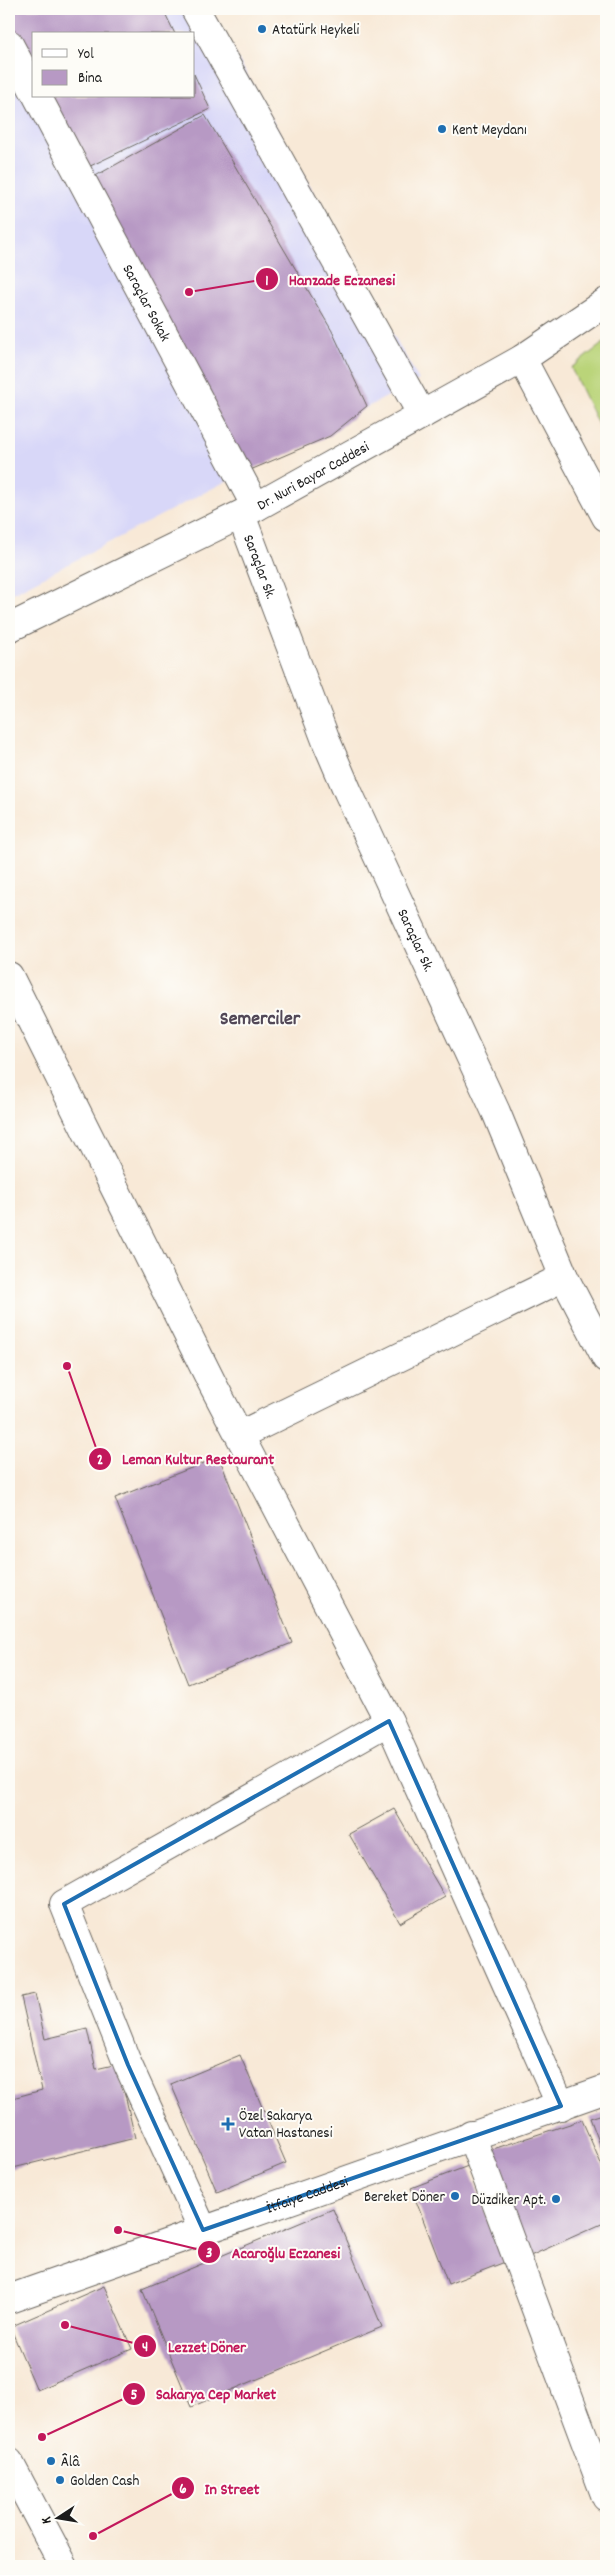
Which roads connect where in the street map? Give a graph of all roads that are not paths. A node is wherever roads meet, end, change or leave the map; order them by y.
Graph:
1 (194, 9) edge
2 (9, 44) edge
3 (32, 87) edge
4 (38, 98) edge
5 (606, 302) edge
6 (522, 359) junction
7 (422, 415) junction
8 (249, 511) junction
9 (606, 517) edge
10 (9, 628) edge
11 (9, 976) edge
12 (564, 1277) junction
13 (606, 1358) edge
14 (240, 1435) junction
15 (388, 1721) junction
16 (606, 2089) edge
17 (561, 2106) junction
18 (471, 2135) junction
19 (203, 2230) junction
20 (9, 2299) edge
21 (9, 2462) edge
22 (606, 2497) edge
23 (64, 2566) edge

1 - 7 street
2 - 3 street
4 - 8 street, Saraçlar Sokak
5 - 6 street, Dr. Nuri Bayar Caddesi
6 - 7 street, Dr. Nuri Bayar Caddesi
6 - 9 street
7 - 8 street, Dr. Nuri Bayar Caddesi
8 - 10 street, Dr. Nuri Bayar Caddesi
8 - 12 street, Saraçlar Sk.
11 - 14 street
12 - 13 street, Saraçlar Sk.
12 - 14 street
14 - 15 street
15 - 17 street
15 - 19 street
16 - 17 street, İtfaiye Caddesi
17 - 18 street, İtfaiye Caddesi
18 - 19 street, İtfaiye Caddesi
18 - 22 street
19 - 20 street, İtfaiye Caddesi
21 - 23 street

